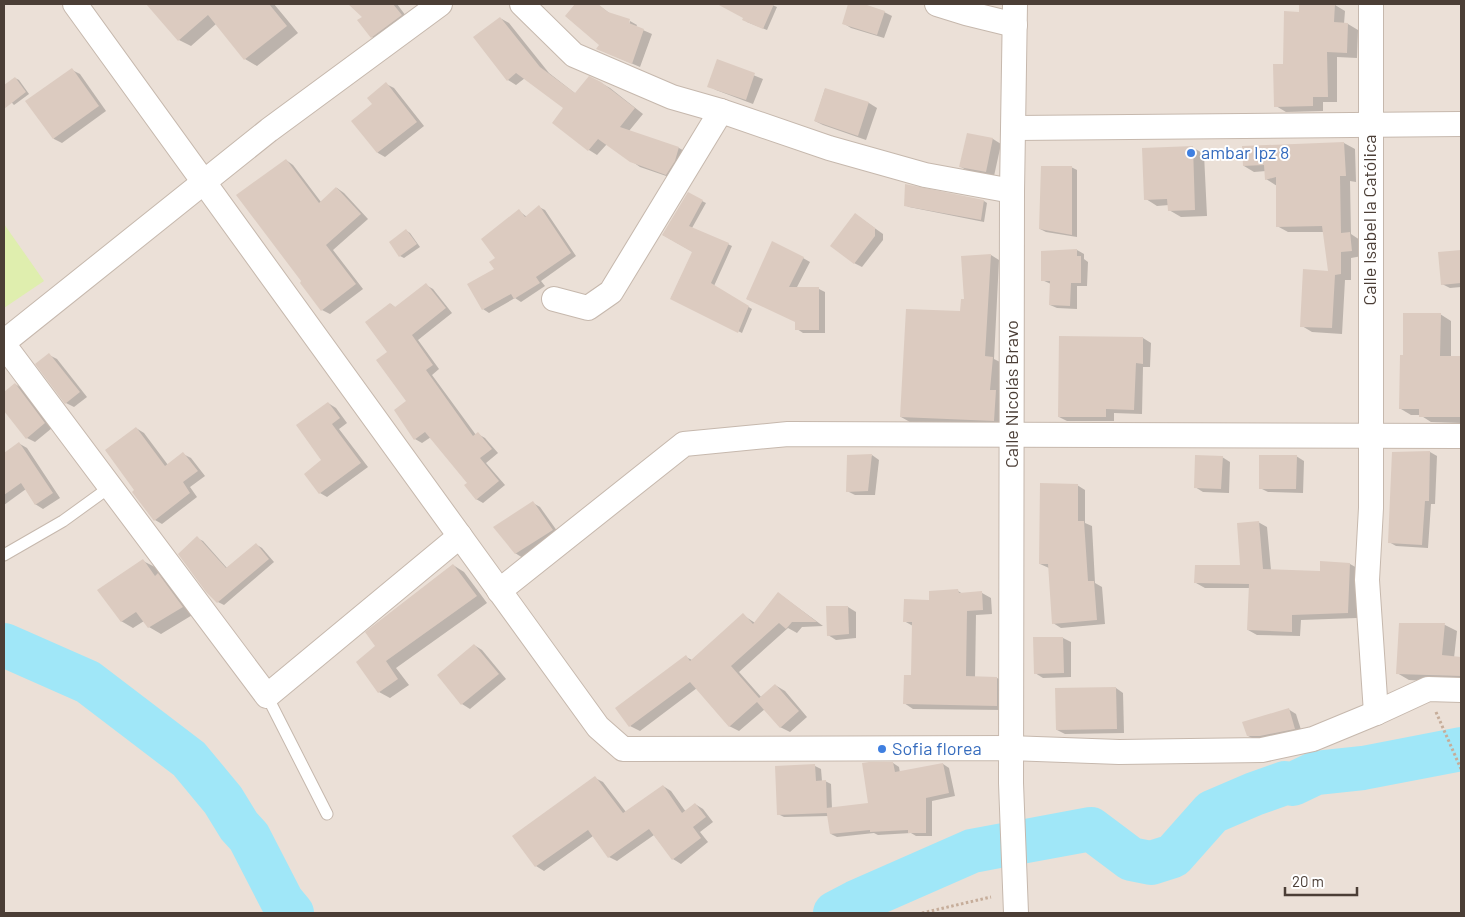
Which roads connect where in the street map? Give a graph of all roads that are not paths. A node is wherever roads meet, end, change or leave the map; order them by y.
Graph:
1 (75, 4) edge
2 (440, 4) edge
3 (522, 4) edge
4 (937, 4) edge
5 (1371, 4) edge
6 (1015, 14) edge
7 (721, 111) junction
8 (1461, 124) edge
9 (1370, 125) junction
10 (1014, 128) junction
11 (204, 183) junction
12 (1012, 191) junction
13 (554, 298) dead end
14 (4, 344) edge
15 (1012, 436) junction
16 (1370, 436) junction
17 (1461, 436) edge
18 (110, 487) junction
19 (460, 536) junction
20 (4, 555) edge
21 (499, 591) junction
22 (1461, 690) edge
23 (267, 696) junction
24 (1376, 713) junction
25 (1012, 748) junction
26 (327, 814) dead end
27 (1019, 902) edge

1 - 11 street
2 - 11 street
3 - 7 street
4 - 6 street
5 - 9 street, Calle Isabel la Católica
6 - 10 street, Calle Nicolás Bravo
7 - 12 street
7 - 13 street
8 - 9 street
9 - 10 street
9 - 16 street, Calle Isabel la Católica
10 - 12 street, Calle Nicolás Bravo
11 - 14 street
11 - 19 street
12 - 15 street, Calle Nicolás Bravo
14 - 18 street
15 - 16 street
15 - 21 street
15 - 25 street, Calle Nicolás Bravo
16 - 17 street
16 - 24 street, Calle Isabel la Católica
18 - 20 lane
18 - 23 street
19 - 21 street
19 - 23 street
21 - 25 street
22 - 24 street
23 - 26 lane
24 - 25 street
25 - 27 street, Calle Nicolás Bravo

